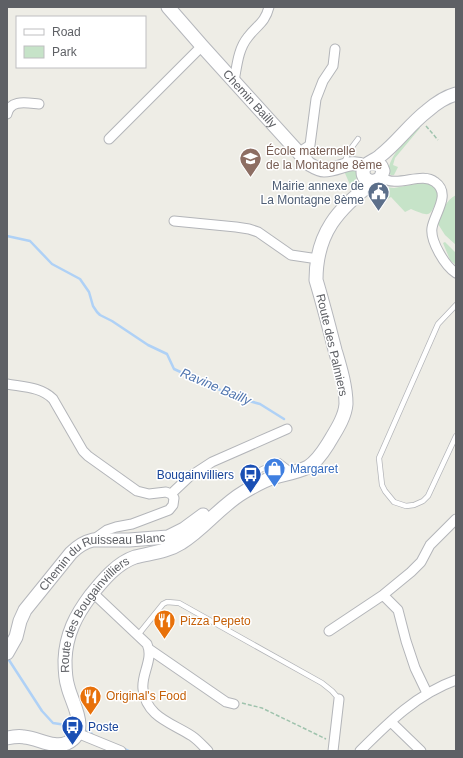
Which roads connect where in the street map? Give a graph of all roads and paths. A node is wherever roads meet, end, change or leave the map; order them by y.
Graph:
1 (168, 7) edge
2 (269, 7) edge
3 (202, 46) junction
4 (335, 49) dead end
5 (234, 81) junction
6 (456, 94) edge
7 (39, 104) dead end
8 (7, 114) edge
9 (419, 117) junction
10 (358, 138) dead end
11 (110, 139) dead end
12 (438, 140) dead end
13 (298, 153) junction
14 (343, 166) junction
15 (375, 173) junction
16 (371, 201) dead end
17 (174, 221) dead end
18 (318, 259) junction
19 (456, 273) edge
20 (456, 305) edge
21 (7, 384) edge
22 (287, 429) dead end
23 (456, 436) edge
24 (171, 494) junction
25 (226, 504) junction
26 (456, 519) edge
27 (93, 540) junction
28 (92, 593) junction
29 (383, 595) junction
30 (329, 631) dead end
31 (138, 635) junction
32 (150, 649) junction
33 (8, 651) edge
34 (456, 680) edge
35 (427, 693) junction
36 (338, 699) joint
37 (234, 704) joint
38 (391, 722) junction
39 (77, 733) junction
40 (7, 738) edge
41 (334, 747) edge
42 (121, 751) edge
43 (208, 751) edge
44 (360, 751) edge
45 (421, 751) edge

1 - 3 main road, Chemin Bailly
2 - 5 street
3 - 5 main road, Chemin Bailly
3 - 11 street
4 - 13 street
5 - 13 main road, Chemin Bailly
6 - 9 main road, Route des Palmiers
7 - 8 street
9 - 12 path
9 - 15 main road, Route des Palmiers
10 - 14 lane
13 - 14 main road, Chemin Bailly
14 - 15 main road, Chemin Bailly
15 - 16 path
15 - 18 main road, Route des Palmiers
15 - 19 street
17 - 18 street
18 - 25 main road, Route des Palmiers
20 - 23 lane
21 - 24 street
22 - 24 street
24 - 27 street
25 - 27 main road, Chemin du Ruisseau Blanc
25 - 28 main road, Route des Bougainvilliers
26 - 29 street
27 - 33 main road, Chemin du Ruisseau Blanc
28 - 31 street
28 - 39 main road, Route des Bougainvilliers
29 - 30 street
29 - 35 street
31 - 32 street
31 - 36 lane
32 - 37 street
32 - 43 street
34 - 35 street
35 - 38 street
36 - 41 street
37 - 41 path
38 - 44 street
38 - 45 street
39 - 40 main road
39 - 42 street

